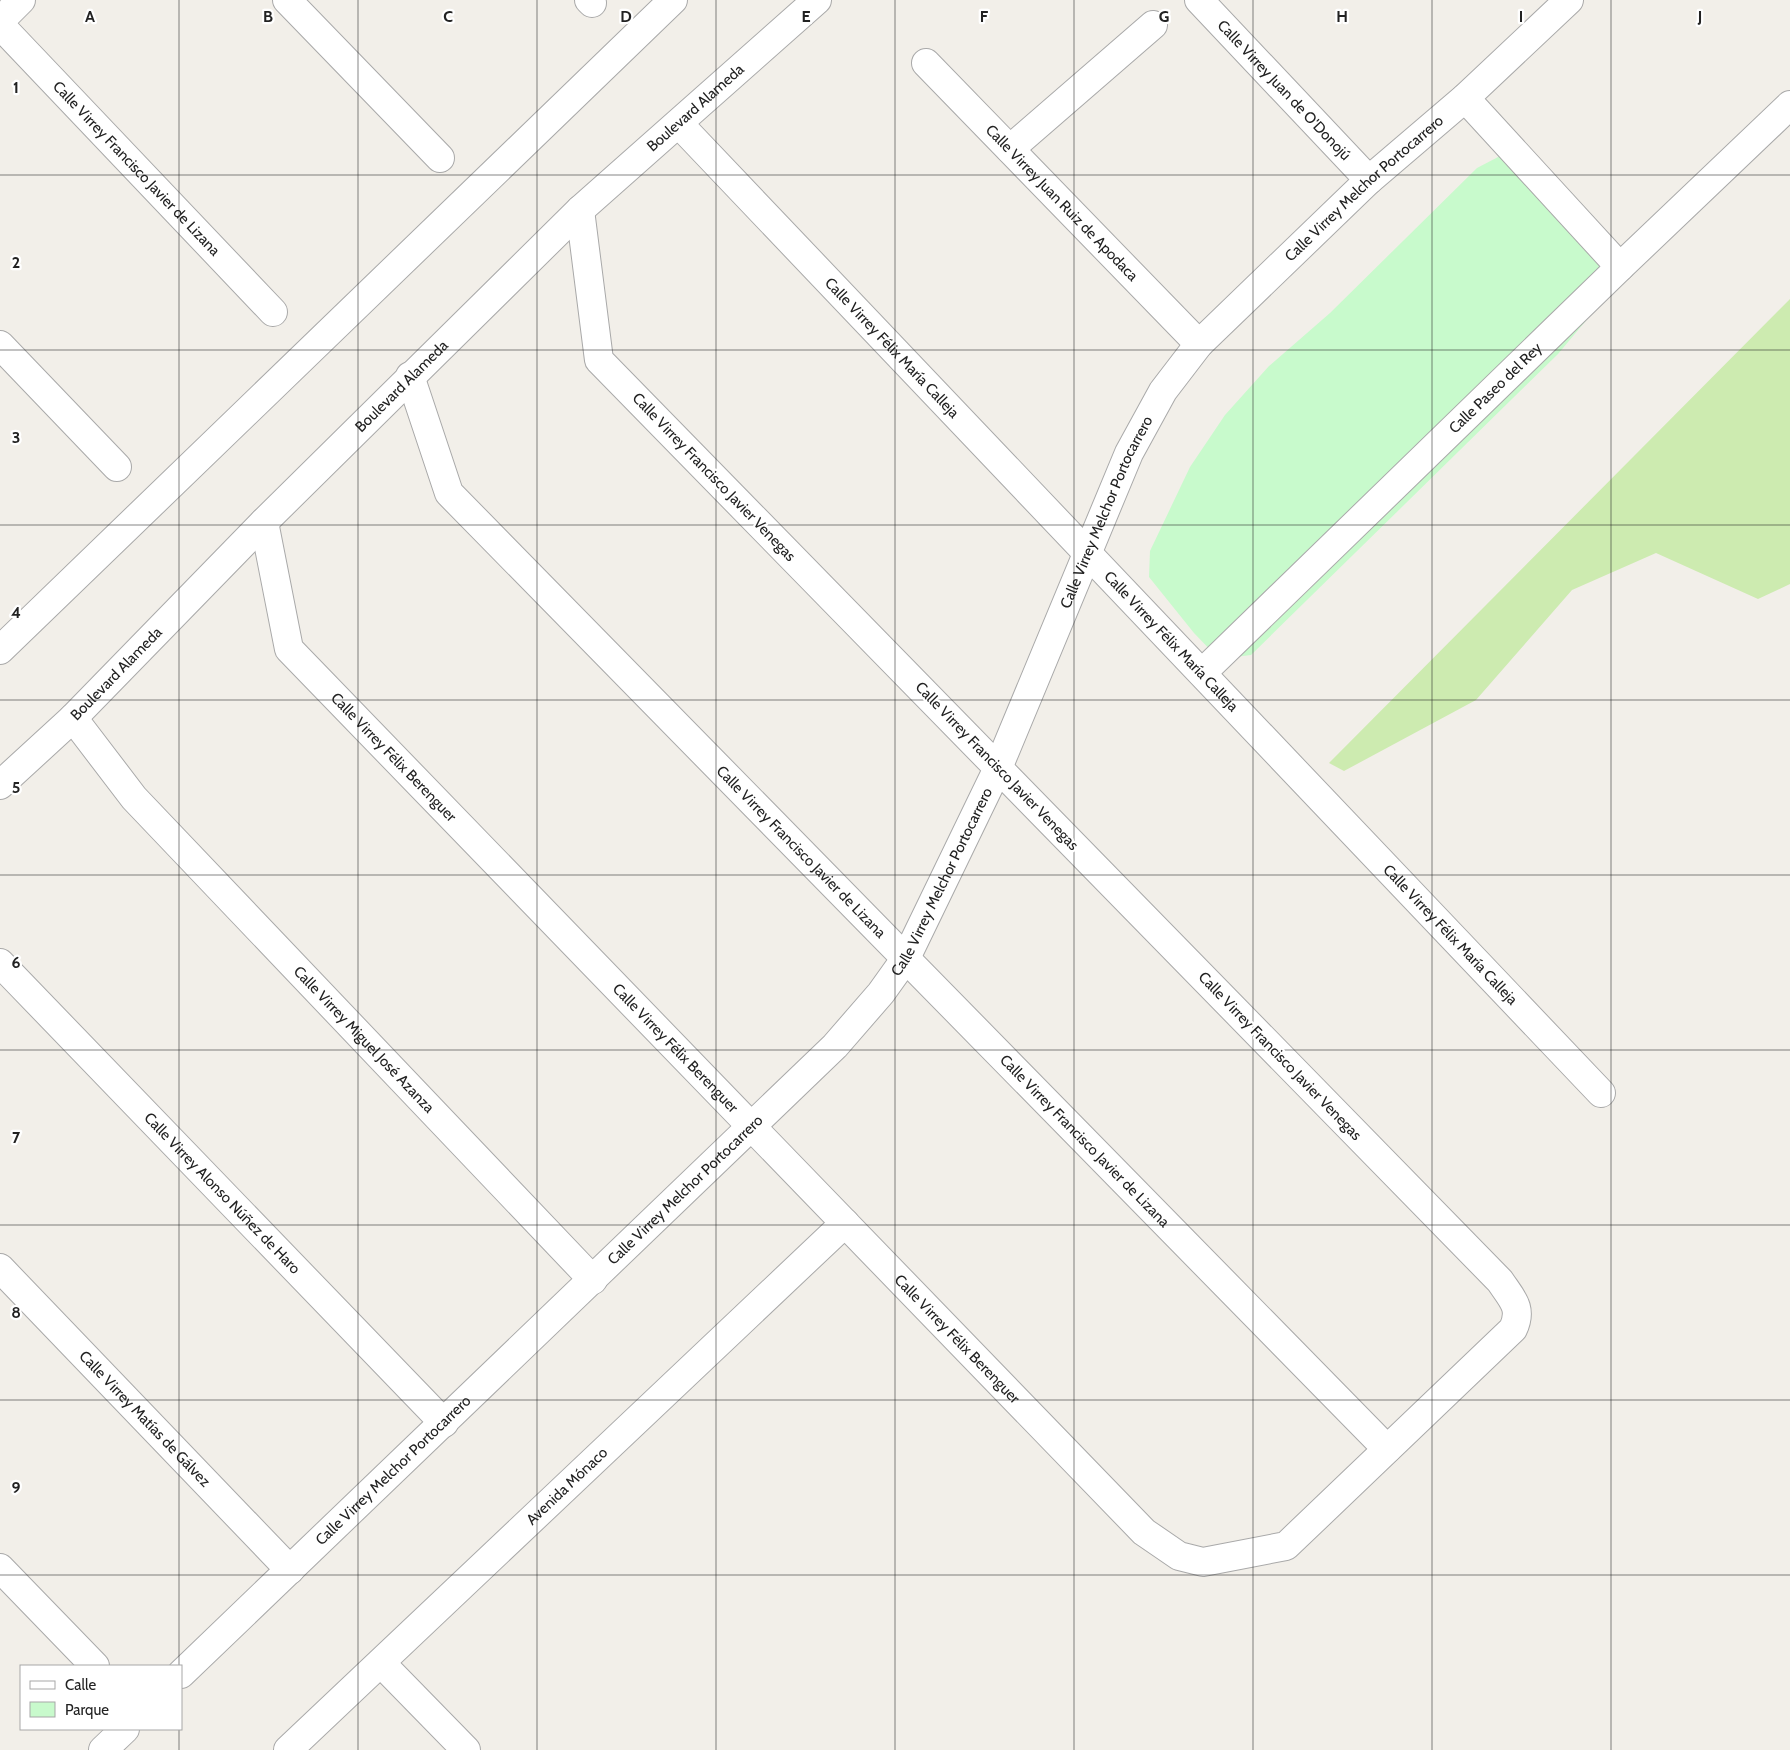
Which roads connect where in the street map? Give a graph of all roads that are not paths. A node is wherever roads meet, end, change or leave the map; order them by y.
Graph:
1 (21, 0) edge
2 (286, 0) edge
3 (673, 0) edge
4 (817, 0) edge
5 (1199, 0) edge
6 (1560, 3) edge
7 (0, 21) edge
8 (0, 25) edge
9 (1153, 25) dead end
10 (926, 63) dead end
11 (1465, 98) junction
12 (1790, 105) edge
13 (679, 124) junction
14 (1010, 149) junction
15 (440, 158) dead end
16 (1369, 180) junction
17 (580, 210) junction
18 (1620, 267) junction
19 (273, 312) dead end
20 (1199, 344) junction
21 (0, 345) edge
22 (410, 376) junction
23 (117, 467) dead end
24 (264, 522) junction
25 (1088, 553) junction
26 (0, 650) edge
27 (1202, 673) junction
28 (73, 718) junction
29 (998, 768) junction
30 (0, 786) edge
31 (906, 958) junction
32 (0, 963) edge
33 (1601, 1093) dead end
34 (752, 1126) junction
35 (845, 1222) junction
36 (0, 1268) edge
37 (593, 1280) junction
38 (444, 1423) junction
39 (1387, 1449) junction
40 (1179, 1556) joint
41 (0, 1568) edge
42 (290, 1570) junction
43 (381, 1663) junction
44 (95, 1665) edge
45 (182, 1673) edge
46 (124, 1730) edge
47 (104, 1750) edge
48 (288, 1750) edge
49 (466, 1750) edge

1 - 7 street
2 - 15 street
3 - 26 street
4 - 13 street, Boulevard Alameda
5 - 16 street, Calle Virrey Juan de O'Donojú
6 - 11 street, Calle Virrey Melchor Portocarrero
8 - 19 street, Calle Virrey Francisco Javier de Lizana
9 - 14 street
10 - 14 street, Calle Virrey Juan Ruiz de Apodaca
11 - 16 street, Calle Virrey Melchor Portocarrero
11 - 18 street
12 - 18 street, Calle Paseo del Rey
13 - 17 street, Boulevard Alameda
13 - 25 street, Calle Virrey Félix María Calleja
14 - 20 street, Calle Virrey Juan Ruiz de Apodaca
16 - 20 street, Calle Virrey Melchor Portocarrero
17 - 22 street, Boulevard Alameda
17 - 29 street, Calle Virrey Francisco Javier Venegas
18 - 27 street, Calle Paseo del Rey
20 - 25 street, Calle Virrey Melchor Portocarrero
21 - 23 street
22 - 24 street, Boulevard Alameda
22 - 31 street, Calle Virrey Francisco Javier de Lizana
24 - 28 street, Boulevard Alameda
24 - 34 street, Calle Virrey Félix Berenguer
25 - 27 street, Calle Virrey Félix María Calleja
25 - 29 street, Calle Virrey Melchor Portocarrero
27 - 33 street, Calle Virrey Félix María Calleja
28 - 30 street, Boulevard Alameda
28 - 37 street, Calle Virrey Miguel José Azanza
29 - 31 street, Calle Virrey Melchor Portocarrero
29 - 39 street, Calle Virrey Francisco Javier Venegas
31 - 34 street, Calle Virrey Melchor Portocarrero
31 - 39 street, Calle Virrey Francisco Javier de Lizana
32 - 38 street, Calle Virrey Alonso Núñez de Haro
34 - 35 street, Calle Virrey Félix Berenguer
34 - 37 street, Calle Virrey Melchor Portocarrero
35 - 40 street, Calle Virrey Félix Berenguer
35 - 43 street, Avenida Mónaco
36 - 42 street, Calle Virrey Matías de Gálvez
37 - 38 street, Calle Virrey Melchor Portocarrero
38 - 42 street, Calle Virrey Melchor Portocarrero
39 - 40 street, Calle Virrey Francisco Javier Venegas
41 - 44 street
42 - 45 street, Calle Virrey Melchor Portocarrero
43 - 48 street, Avenida Mónaco
43 - 49 street
46 - 47 street

